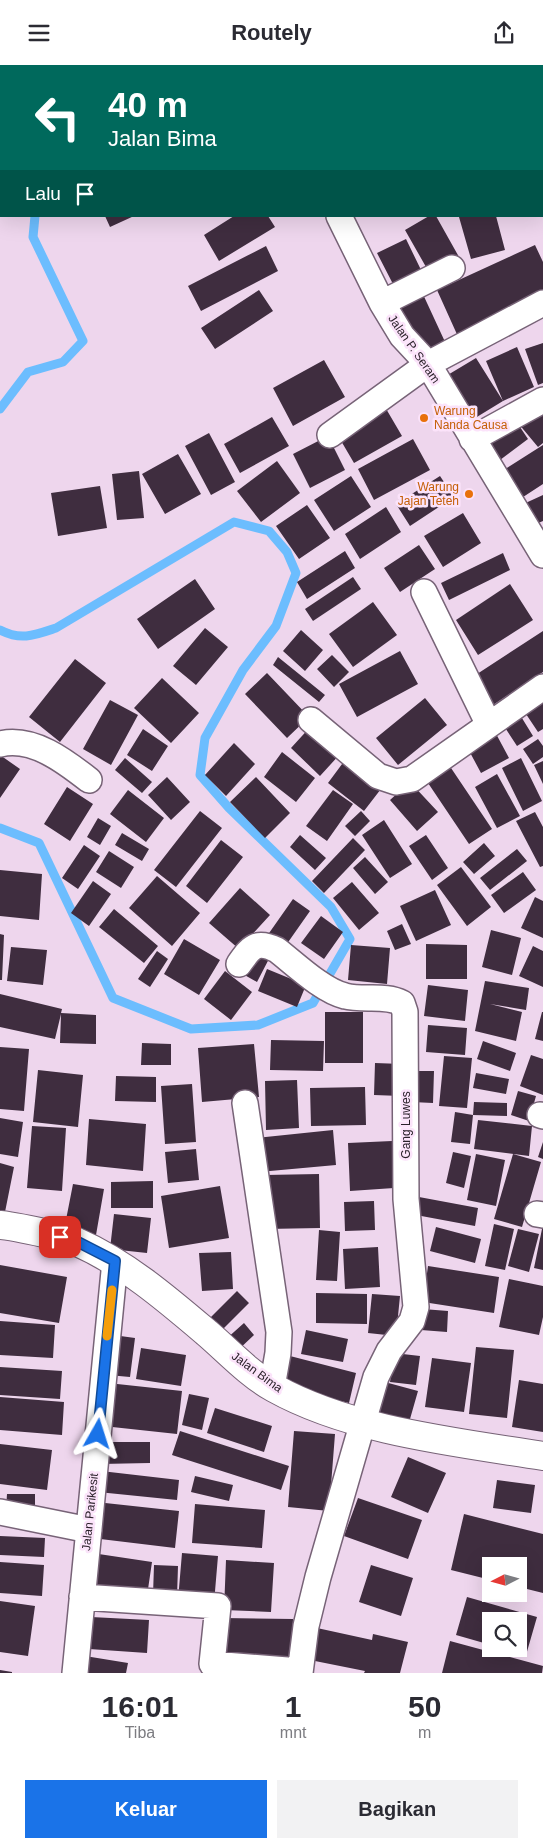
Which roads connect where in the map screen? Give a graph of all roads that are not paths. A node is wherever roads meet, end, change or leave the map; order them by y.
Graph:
1 (339, 217) edge
2 (452, 268) dead end
3 (382, 303) junction
4 (543, 303) edge
5 (428, 364) junction
6 (543, 400) edge
7 (330, 435) dead end
8 (472, 439) junction
9 (543, 555) edge
10 (424, 592) dead end
11 (543, 687) edge
12 (311, 719) dead end
13 (489, 725) junction
14 (0, 744) edge
15 (90, 781) dead end
16 (239, 964) dead end
17 (245, 1103) dead end
18 (0, 1225) edge
19 (115, 1261) junction
20 (272, 1387) junction
21 (364, 1422) junction
22 (543, 1456) edge
23 (0, 1512) edge
24 (89, 1530) junction
25 (82, 1597) junction
26 (300, 1672) edge
27 (75, 1673) edge

1 - 3 street, Jalan P. Seram
2 - 3 street
3 - 5 street, Jalan P. Seram
4 - 5 street
5 - 7 street
5 - 8 street, Jalan P. Seram
6 - 8 street
8 - 9 street, Jalan P. Seram
10 - 13 street
11 - 13 street
12 - 13 street
14 - 15 street
16 - 21 street, Gang Luwes
17 - 20 street
18 - 19 main road, Jalan Bima
19 - 20 main road, Jalan Bima
19 - 24 street, Jalan Parikesit
20 - 21 main road, Jalan Bima
21 - 22 main road, Jalan Bima
21 - 26 street, Gang Luwes
23 - 24 street
24 - 25 street, Jalan Parikesit
25 - 26 street
25 - 27 street, Jalan Parikesit

